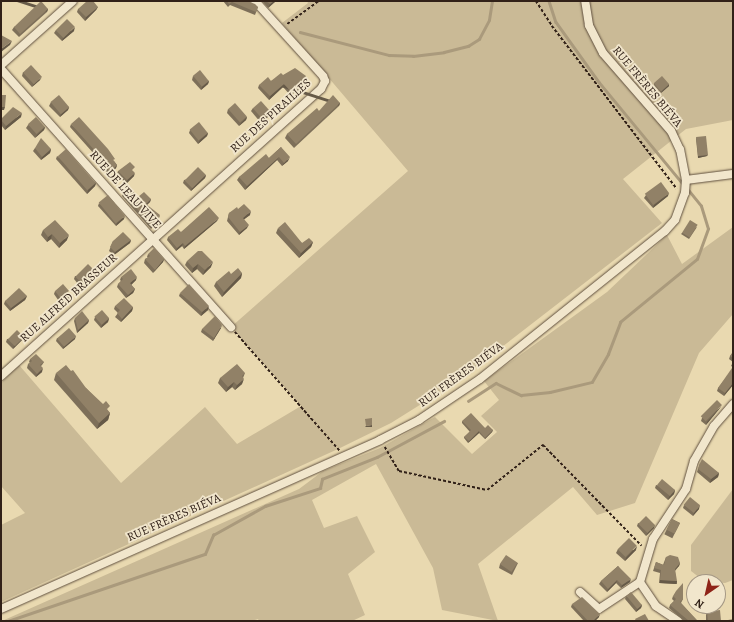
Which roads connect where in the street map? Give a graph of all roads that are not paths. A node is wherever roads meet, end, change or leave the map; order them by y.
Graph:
1 (73, 1) edge
2 (255, 1) edge
3 (585, 1) edge
4 (1, 65) edge
5 (1, 69) edge
6 (733, 174) edge
7 (686, 180) junction
8 (152, 239) junction
9 (231, 327) road end
10 (1, 376) edge
11 (733, 404) edge
12 (640, 582) junction
13 (580, 592) dead end
14 (1, 609) edge
15 (678, 621) edge

1 - 4 street
2 - 8 street, RUE DES PIRAILLES
3 - 7 street, RUE FRÈRES BIÉVA
5 - 8 street, RUE DE L'EAU VIVE
6 - 7 street
7 - 14 street, RUE FRÈRES BIÉVA
8 - 9 street, RUE DE L'EAU VIVE
8 - 10 street, RUE ALFRED BRASSEUR
11 - 12 street
12 - 13 street
12 - 15 street

